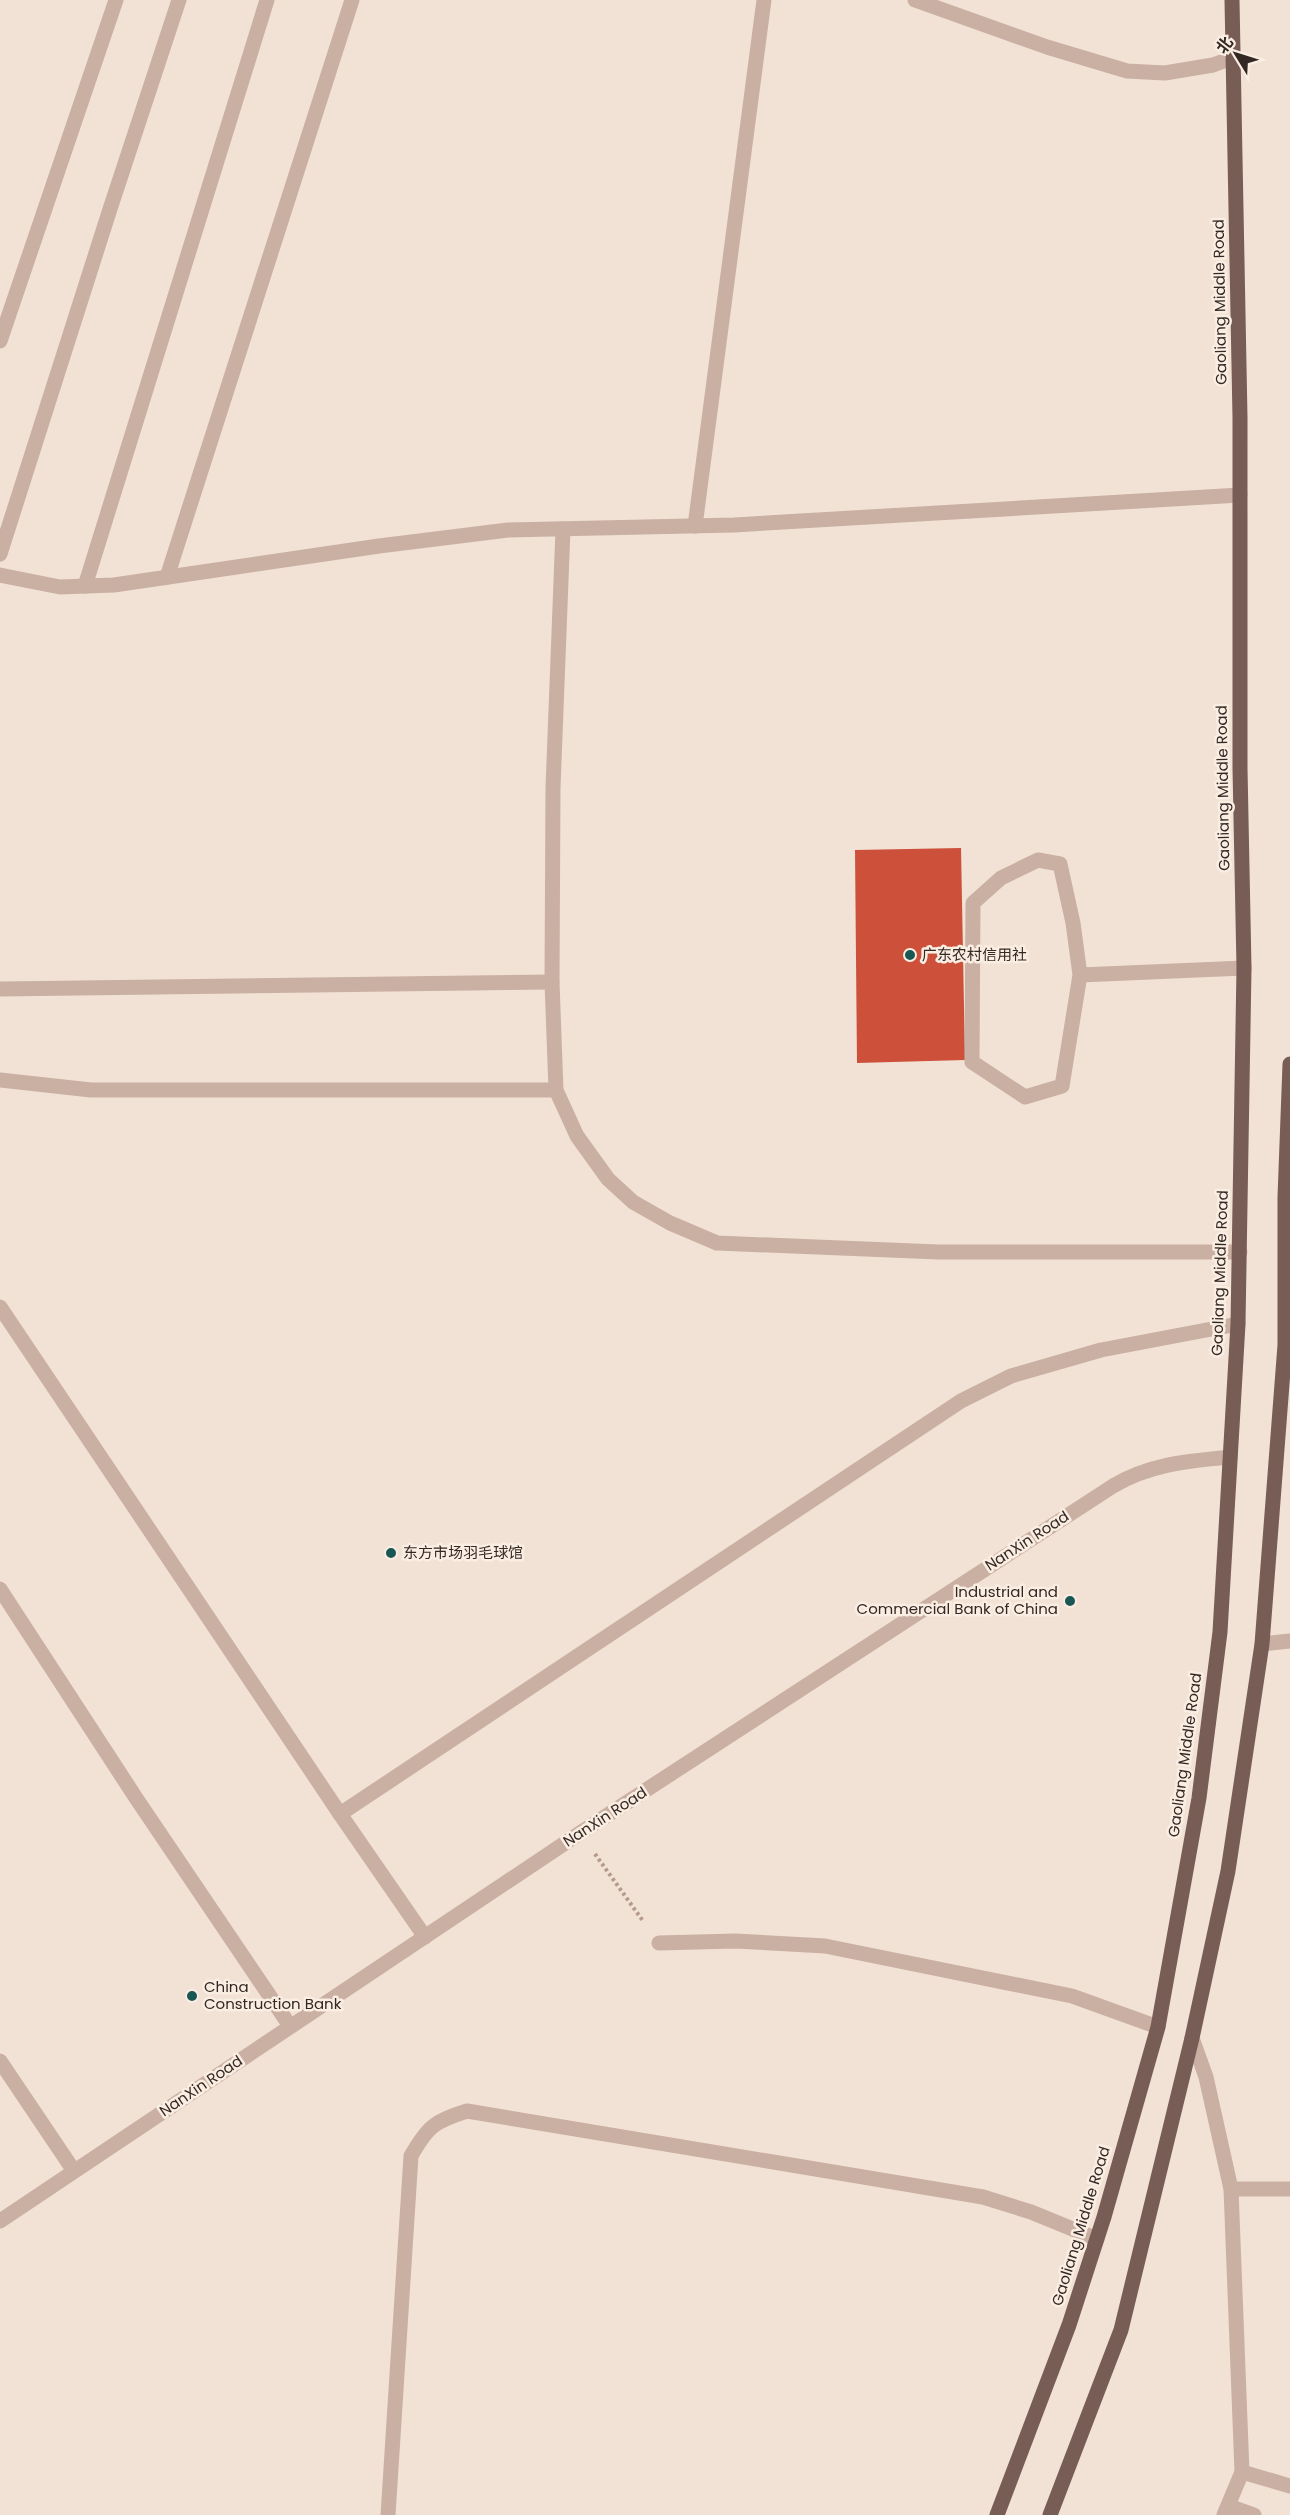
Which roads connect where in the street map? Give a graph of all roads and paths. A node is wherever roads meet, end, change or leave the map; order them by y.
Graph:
1 (116, 0) edge
2 (179, 0) edge
3 (267, 0) edge
4 (352, 0) edge
5 (764, 0) edge
6 (915, 0) edge
7 (1232, 0) edge
8 (1232, 58) junction
9 (0, 341) edge
10 (1240, 495) junction
11 (694, 526) junction
12 (564, 529) junction
13 (0, 554) edge
14 (0, 575) edge
15 (167, 577) junction
16 (85, 586) junction
17 (1244, 968) junction
18 (1080, 975) junction
19 (552, 982) junction
20 (0, 989) edge
21 (1290, 1064) edge
22 (0, 1080) edge
23 (556, 1090) junction
24 (1240, 1252) junction
25 (0, 1308) edge
26 (1238, 1324) junction
27 (1230, 1457) junction
28 (0, 1588) edge
29 (1290, 1641) edge
30 (1262, 1644) junction
31 (340, 1814) junction
32 (580, 1833) junction
33 (425, 1937) junction
34 (659, 1943) joint
35 (291, 2026) junction
36 (1158, 2027) junction
37 (1192, 2038) junction
38 (0, 2061) edge
39 (74, 2171) junction
40 (1231, 2189) junction
41 (1290, 2189) edge
42 (0, 2221) edge
43 (1097, 2239) junction
44 (1242, 2472) junction
45 (1290, 2486) edge
46 (1226, 2511) edge
47 (388, 2515) edge
48 (997, 2515) edge
49 (1050, 2515) edge
50 (1254, 2515) edge

1 - 9 street
2 - 13 street
3 - 16 street
4 - 15 street
5 - 11 street
6 - 8 street
7 - 8 main road, Gaoliang Middle Road
8 - 10 main road, Gaoliang Middle Road
10 - 11 street
10 - 17 main road, Gaoliang Middle Road
11 - 12 street
12 - 15 street
12 - 19 street
14 - 16 street
15 - 16 street
17 - 18 street
17 - 24 main road, Gaoliang Middle Road
18 - 18 street
19 - 20 street
19 - 23 street
21 - 30 main road
22 - 23 street
23 - 24 street
24 - 26 main road, Gaoliang Middle Road
25 - 31 street
26 - 27 main road, Gaoliang Middle Road
26 - 31 street
27 - 32 street, NanXin Road
27 - 36 main road, Gaoliang Middle Road
28 - 35 street
29 - 30 street
30 - 37 main road
31 - 33 street
32 - 33 street, NanXin Road
32 - 34 path
33 - 35 street, NanXin Road
34 - 36 street
35 - 39 street, NanXin Road
36 - 43 main road, Gaoliang Middle Road
37 - 40 street
37 - 49 main road
38 - 39 street
39 - 42 street, NanXin Road
40 - 41 street
40 - 44 street
43 - 47 street
43 - 48 main road, Gaoliang Middle Road
44 - 45 street
44 - 46 street
46 - 50 street

